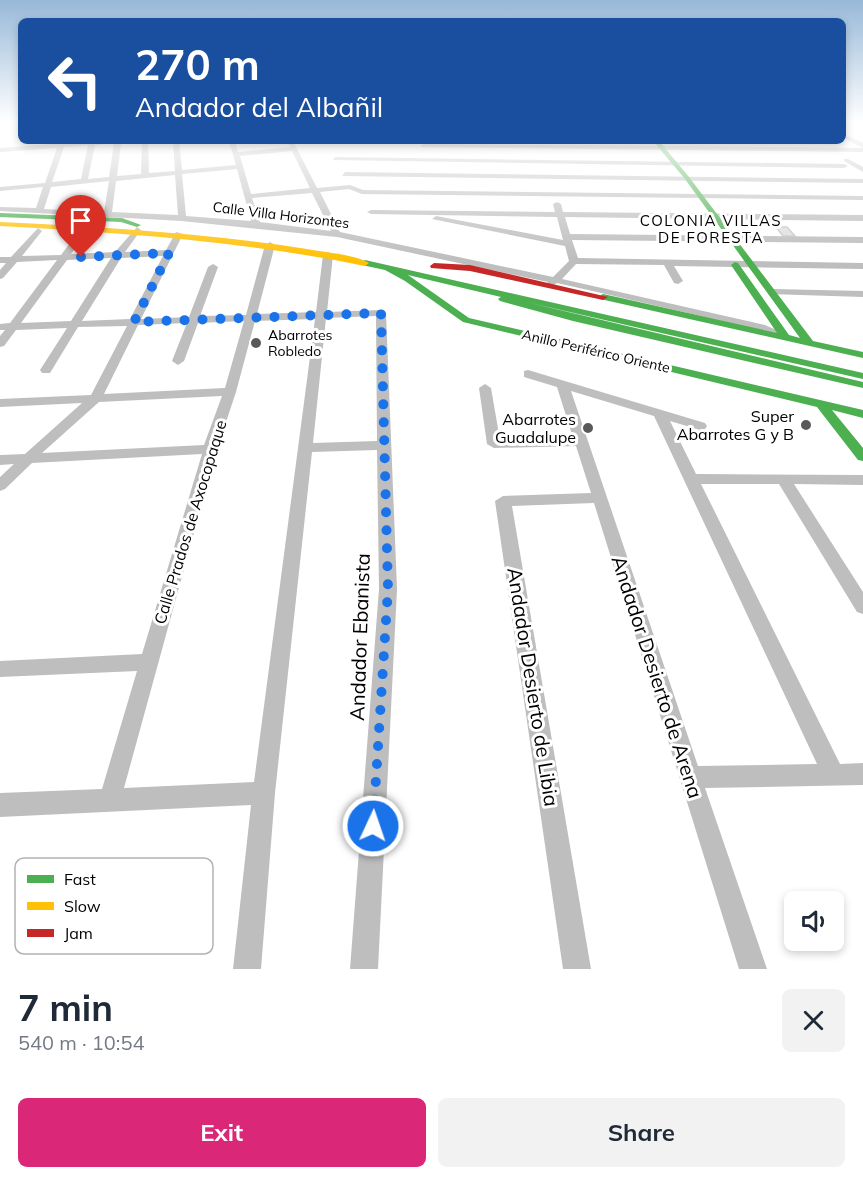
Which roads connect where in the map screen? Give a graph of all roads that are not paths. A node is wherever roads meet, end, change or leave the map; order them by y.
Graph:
1 (53, 168) edge
2 (87, 168) edge
3 (115, 168) edge
4 (146, 168) edge
5 (177, 168) edge
6 (227, 168) edge
7 (240, 168) edge
8 (304, 168) edge
9 (424, 168) edge
10 (546, 168) edge
11 (674, 168) edge
12 (851, 168) edge
13 (177, 173) junction
14 (345, 174) dead end
15 (146, 176) junction
16 (423, 176) junction
17 (549, 177) junction
18 (682, 178) junction
19 (114, 179) junction
20 (863, 179) edge
21 (84, 181) junction
22 (48, 184) junction
23 (0, 189) edge
24 (315, 190) junction
25 (420, 193) junction
26 (554, 194) junction
27 (250, 196) junction
28 (694, 196) junction
29 (863, 198) edge
30 (0, 209) edge
31 (39, 211) junction
32 (371, 212) dead end
33 (416, 212) junction
34 (560, 213) junction
35 (108, 214) junction
36 (708, 215) junction
37 (0, 216) edge
38 (182, 218) junction
39 (863, 218) edge
40 (0, 224) edge
41 (256, 224) junction
42 (127, 228) junction
43 (0, 229) edge
44 (38, 231) junction
45 (82, 232) junction
46 (179, 234) junction
47 (338, 234) junction
48 (717, 238) junction
49 (731, 238) junction
50 (863, 240) edge
51 (568, 241) junction
52 (270, 245) junction
53 (169, 253) junction
54 (328, 255) junction
55 (117, 256) junction
56 (64, 258) junction
57 (0, 260) edge
58 (15, 260) junction
59 (574, 261) junction
60 (667, 262) junction
61 (734, 263) junction
62 (751, 264) junction
63 (384, 266) junction
64 (434, 266) junction
65 (863, 266) edge
66 (213, 267) dead end
67 (417, 274) junction
68 (0, 276) edge
69 (678, 281) dead end
70 (553, 282) junction
71 (773, 292) junction
72 (863, 294) edge
73 (321, 315) junction
74 (250, 318) junction
75 (192, 320) junction
76 (667, 320) junction
77 (703, 321) junction
78 (134, 322) junction
79 (73, 325) junction
80 (0, 327) edge
81 (12, 327) junction
82 (786, 339) junction
83 (0, 344) edge
84 (810, 344) junction
85 (863, 355) edge
86 (178, 361) dead end
87 (863, 363) edge
88 (46, 370) dead end
89 (528, 374) dead end
90 (863, 376) edge
91 (563, 385) junction
92 (863, 385) edge
93 (485, 387) dead end
94 (230, 392) junction
95 (95, 399) junction
96 (0, 403) edge
97 (821, 404) junction
98 (659, 413) junction
99 (856, 413) edge
100 (700, 426) dead end
101 (863, 427) edge
102 (581, 442) junction
103 (384, 445) junction
104 (305, 448) junction
105 (210, 449) junction
106 (863, 457) edge
107 (28, 459) junction
108 (0, 460) edge
109 (691, 479) junction
110 (783, 479) junction
111 (863, 480) edge
112 (0, 486) edge
113 (599, 498) junction
114 (863, 607) edge
115 (148, 663) junction
116 (0, 669) edge
117 (863, 774) edge
118 (834, 775) junction
119 (689, 777) junction
120 (264, 793) junction
121 (110, 799) junction
122 (0, 805) edge
123 (247, 969) edge
124 (364, 969) edge
125 (577, 969) edge
126 (753, 969) edge

1 - 22 street
2 - 21 street
3 - 19 street
4 - 15 street
5 - 13 street
6 - 13 street
7 - 27 street
8 - 24 street
9 - 16 street
10 - 17 street
11 - 18 main road
12 - 20 street
13 - 15 street
13 - 38 street
14 - 16 street
15 - 19 street
16 - 17 street
16 - 25 street
17 - 18 street
17 - 26 street
18 - 20 street
18 - 28 main road
19 - 21 street
19 - 35 street
21 - 22 street
22 - 23 street
22 - 31 street
24 - 25 street
24 - 27 street
24 - 47 street
25 - 26 street
25 - 33 street
26 - 28 street
26 - 34 street
27 - 41 street
28 - 29 street
28 - 36 main road
30 - 31 street, Calle Villa Horizontes
31 - 35 street, Calle Villa Horizontes
32 - 33 street
33 - 34 street
33 - 51 street
34 - 36 street
34 - 51 street
35 - 38 street, Calle Villa Horizontes
36 - 39 street
36 - 48 main road
36 - 49 main road
37 - 42 main road, Anillo Periférico Oriente
38 - 41 street, Calle Villa Horizontes
40 - 42 main road, Anillo Periférico Oriente
41 - 47 street, Calle Villa Horizontes
42 - 45 main road, Anillo Periférico Oriente
42 - 46 main road, Anillo Periférico Oriente
42 - 55 street
42 - 64 main road, Anillo Periférico Oriente
43 - 44 main road, Anillo Periférico Oriente
44 - 45 main road, Anillo Periférico Oriente
44 - 58 street
45 - 56 street
46 - 52 main road, Anillo Periférico Oriente
46 - 53 street
47 - 70 street, Calle Villa Horizontes
48 - 49 street
48 - 51 street
48 - 61 main road
49 - 50 street
49 - 62 main road
51 - 59 street
52 - 54 main road, Anillo Periférico Oriente
52 - 74 street, Calle Prados de Axocopaque
53 - 55 street
53 - 78 street
54 - 63 main road, Anillo Periférico Oriente
54 - 73 street
55 - 56 street
55 - 79 street
56 - 58 street
56 - 81 street
57 - 58 street
58 - 68 street
59 - 60 street
59 - 70 street
60 - 61 street
60 - 69 street
61 - 62 street
61 - 82 main road
62 - 65 street
62 - 71 main road
63 - 67 main road, Anillo Periférico Oriente
63 - 97 main road, Anillo Periférico Oriente
64 - 70 main road, Anillo Periférico Oriente
64 - 76 main road, Anillo Periférico Oriente
66 - 75 street
67 - 90 main road, Anillo Periférico Oriente
67 - 92 main road, Anillo Periférico Oriente
70 - 77 main road, Anillo Periférico Oriente
70 - 82 street, Calle Villa Horizontes
71 - 72 street
71 - 84 main road
73 - 74 street
73 - 103 street, Andador Ebanista
73 - 104 street
74 - 75 street
74 - 94 street, Calle Prados de Axocopaque
75 - 78 street
75 - 86 street
76 - 77 main road
76 - 87 main road, Anillo Periférico Oriente
77 - 82 main road, Anillo Periférico Oriente
78 - 79 street
78 - 95 street
79 - 81 street
79 - 88 street
80 - 81 street
81 - 83 street
82 - 84 main road, Anillo Periférico Oriente
84 - 85 main road, Anillo Periférico Oriente
89 - 91 street
91 - 98 street
91 - 102 street, Andador Desierto de Arena
93 - 102 street
94 - 95 street
94 - 105 street, Calle Prados de Axocopaque
95 - 96 street
95 - 107 street
97 - 99 main road, Anillo Periférico Oriente
97 - 106 main road
98 - 100 street
98 - 109 street
99 - 101 main road
102 - 113 street, Andador Desierto de Arena
103 - 104 street
103 - 124 street, Andador Ebanista
104 - 120 street
105 - 107 street
105 - 115 street, Calle Prados de Axocopaque
107 - 108 street
107 - 112 street
109 - 110 street
109 - 118 street
110 - 111 street
110 - 114 street
113 - 119 street, Andador Desierto de Arena
113 - 125 street, Andador Desierto de Libia
115 - 116 street
115 - 121 street, Calle Prados de Axocopaque
117 - 118 street
118 - 119 street
119 - 126 street, Andador Desierto de Arena
120 - 121 street
120 - 123 street
121 - 122 street

